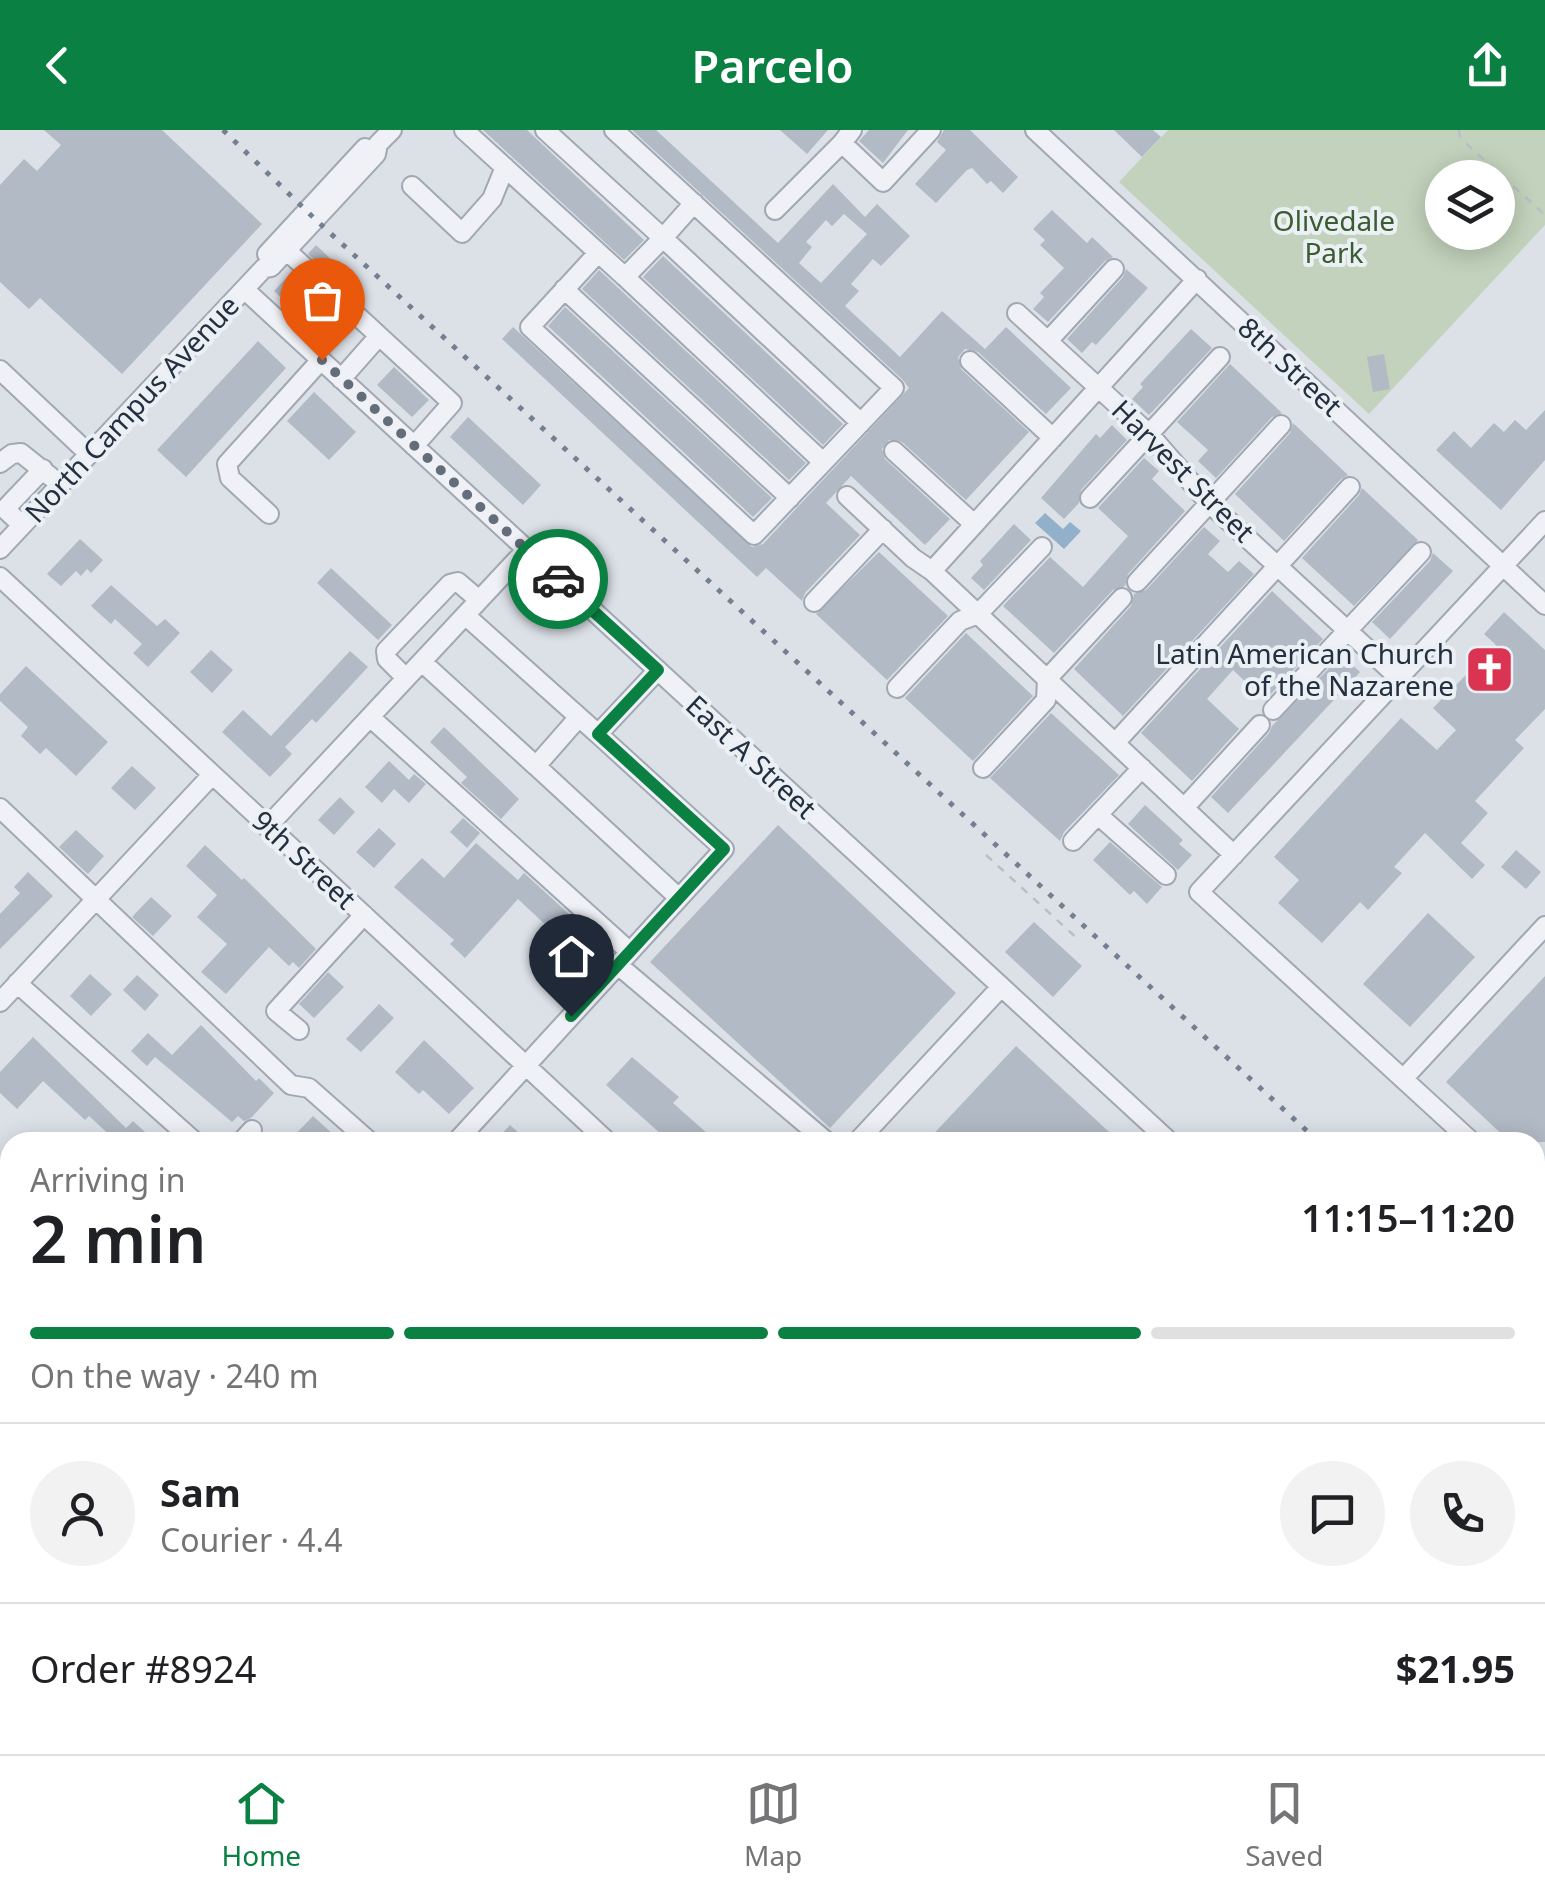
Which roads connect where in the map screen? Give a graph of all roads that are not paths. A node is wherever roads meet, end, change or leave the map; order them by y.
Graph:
1 (464, 130) edge
2 (545, 130) edge
3 (614, 130) edge
4 (931, 130) edge
5 (1036, 130) edge
6 (385, 137) edge
7 (847, 137) edge
8 (504, 167) junction
9 (412, 186) dead end
10 (694, 203) junction
11 (775, 210) dead end
12 (662, 238) junction
13 (286, 251) junction
14 (598, 252) junction
15 (264, 268) junction
16 (1114, 269) dead end
17 (625, 278) junction
18 (1197, 280) junction
19 (245, 290) junction
20 (564, 290) junction
21 (1018, 313) dead end
22 (379, 336) junction
23 (1048, 341) junction
24 (1220, 356) dead end
25 (322, 360) junction
26 (970, 361) dead end
27 (0, 370) edge
28 (342, 378) junction
29 (1098, 387) junction
30 (861, 423) junction
31 (1281, 425) dead end
32 (1148, 434) junction
33 (1053, 438) junction
34 (414, 446) junction
35 (894, 451) dead end
36 (88, 453) junction
37 (824, 462) junction
38 (0, 463) edge
39 (43, 470) junction
40 (59, 484) junction
41 (1350, 488) dead end
42 (847, 496) dead end
43 (790, 498) junction
44 (1090, 498) dead end
45 (1209, 503) junction
46 (2, 511) edge
47 (269, 514) dead end
48 (1545, 521) edge
49 (974, 524) junction
50 (22, 525) junction
51 (883, 530) junction
52 (1042, 547) dead end
53 (0, 549) edge
54 (527, 550) junction
55 (1421, 552) dead end
56 (1279, 566) junction
57 (1503, 566) junction
58 (932, 571) junction
59 (0, 576) edge
60 (1137, 582) dead end
61 (1122, 598) dead end
62 (479, 600) junction
63 (814, 602) dead end
64 (1545, 605) edge
65 (978, 614) junction
66 (465, 615) junction
67 (1348, 630) junction
68 (422, 662) junction
69 (658, 670) junction
70 (406, 678) junction
71 (1399, 678) junction
72 (1047, 679) junction
73 (897, 688) dead end
74 (1274, 710) dead end
75 (370, 717) junction
76 (579, 717) junction
77 (1260, 725) dead end
78 (598, 734) junction
79 (1114, 743) junction
80 (536, 766) junction
81 (983, 768) dead end
82 (1142, 768) junction
83 (212, 775) junction
84 (0, 808) edge
85 (1184, 808) junction
86 (1098, 814) junction
87 (267, 827) junction
88 (1073, 842) dead end
89 (1234, 855) junction
90 (1166, 876) dead end
91 (680, 898) junction
92 (96, 899) junction
93 (364, 915) junction
94 (1545, 926) edge
95 (624, 958) junction
96 (18, 983) junction
97 (1000, 986) junction
98 (0, 1002) edge
99 (299, 1030) dead end
100 (526, 1066) junction
101 (1403, 1080) junction
102 (184, 1132) edge
103 (346, 1132) edge
104 (465, 1132) edge
105 (597, 1132) edge
106 (816, 1132) edge
107 (866, 1132) edge
108 (1159, 1132) edge
109 (1461, 1132) edge

1 - 8 street
2 - 12 street
3 - 10 street
4 - 7 street
5 - 18 street, 8th Street
6 - 13 street
6 - 15 street
7 - 11 street
8 - 9 street
8 - 14 street
10 - 12 street
10 - 30 street
12 - 17 street
12 - 30 street
13 - 15 street
13 - 22 street
14 - 17 street
14 - 20 street
15 - 19 street, North Campus Avenue
16 - 23 street
17 - 37 street
18 - 29 street
18 - 57 street, 8th Street
19 - 25 street, East A Street
19 - 36 street, North Campus Avenue
20 - 43 street
20 - 43 street
21 - 23 street, Harvest Street
22 - 28 street
22 - 34 street
23 - 29 street, Harvest Street
24 - 32 street
25 - 28 street, East A Street
25 - 47 street
26 - 33 street
27 - 36 street
28 - 34 street, East A Street
29 - 32 street, Harvest Street
29 - 33 street
30 - 37 street
31 - 45 street
32 - 44 street
32 - 45 street, Harvest Street
33 - 49 street
34 - 54 street, East A Street
35 - 49 street
36 - 40 street, North Campus Avenue
37 - 43 street
38 - 39 street
39 - 40 street
39 - 46 street
40 - 50 street, North Campus Avenue
41 - 56 street
42 - 51 street
45 - 56 street, Harvest Street
45 - 60 street
46 - 50 street
48 - 57 street
49 - 58 street
50 - 53 street, North Campus Avenue
51 - 58 street
51 - 63 street
52 - 65 street
54 - 62 street
54 - 69 street, East A Street
55 - 67 street
56 - 67 street, Harvest Street
56 - 79 street
57 - 64 street, 8th Street
57 - 71 street
58 - 65 street
59 - 83 street, 9th Street
61 - 72 street
62 - 66 street
62 - 70 street
65 - 72 street
65 - 73 street
66 - 68 street
66 - 76 street
67 - 71 street, Harvest Street
67 - 74 street
68 - 70 street
68 - 80 street
69 - 78 street
69 - 97 street, East A Street
70 - 75 street
71 - 89 street
72 - 79 street
72 - 81 street
75 - 87 street
75 - 95 street
76 - 78 street
76 - 80 street
77 - 85 street
78 - 91 street
79 - 82 street
80 - 91 street
82 - 85 street
82 - 86 street
83 - 87 street, 9th Street
83 - 92 street
84 - 92 street
85 - 89 street
86 - 88 street
86 - 90 street
87 - 93 street, 9th Street
89 - 101 street
91 - 95 street
92 - 96 street
92 - 103 street
93 - 99 street
93 - 100 street, 9th Street
94 - 101 street
95 - 100 street
95 - 106 street
96 - 98 street
96 - 102 street
97 - 107 street
97 - 108 street, East A Street
100 - 104 street
100 - 105 street, 9th Street
101 - 109 street

